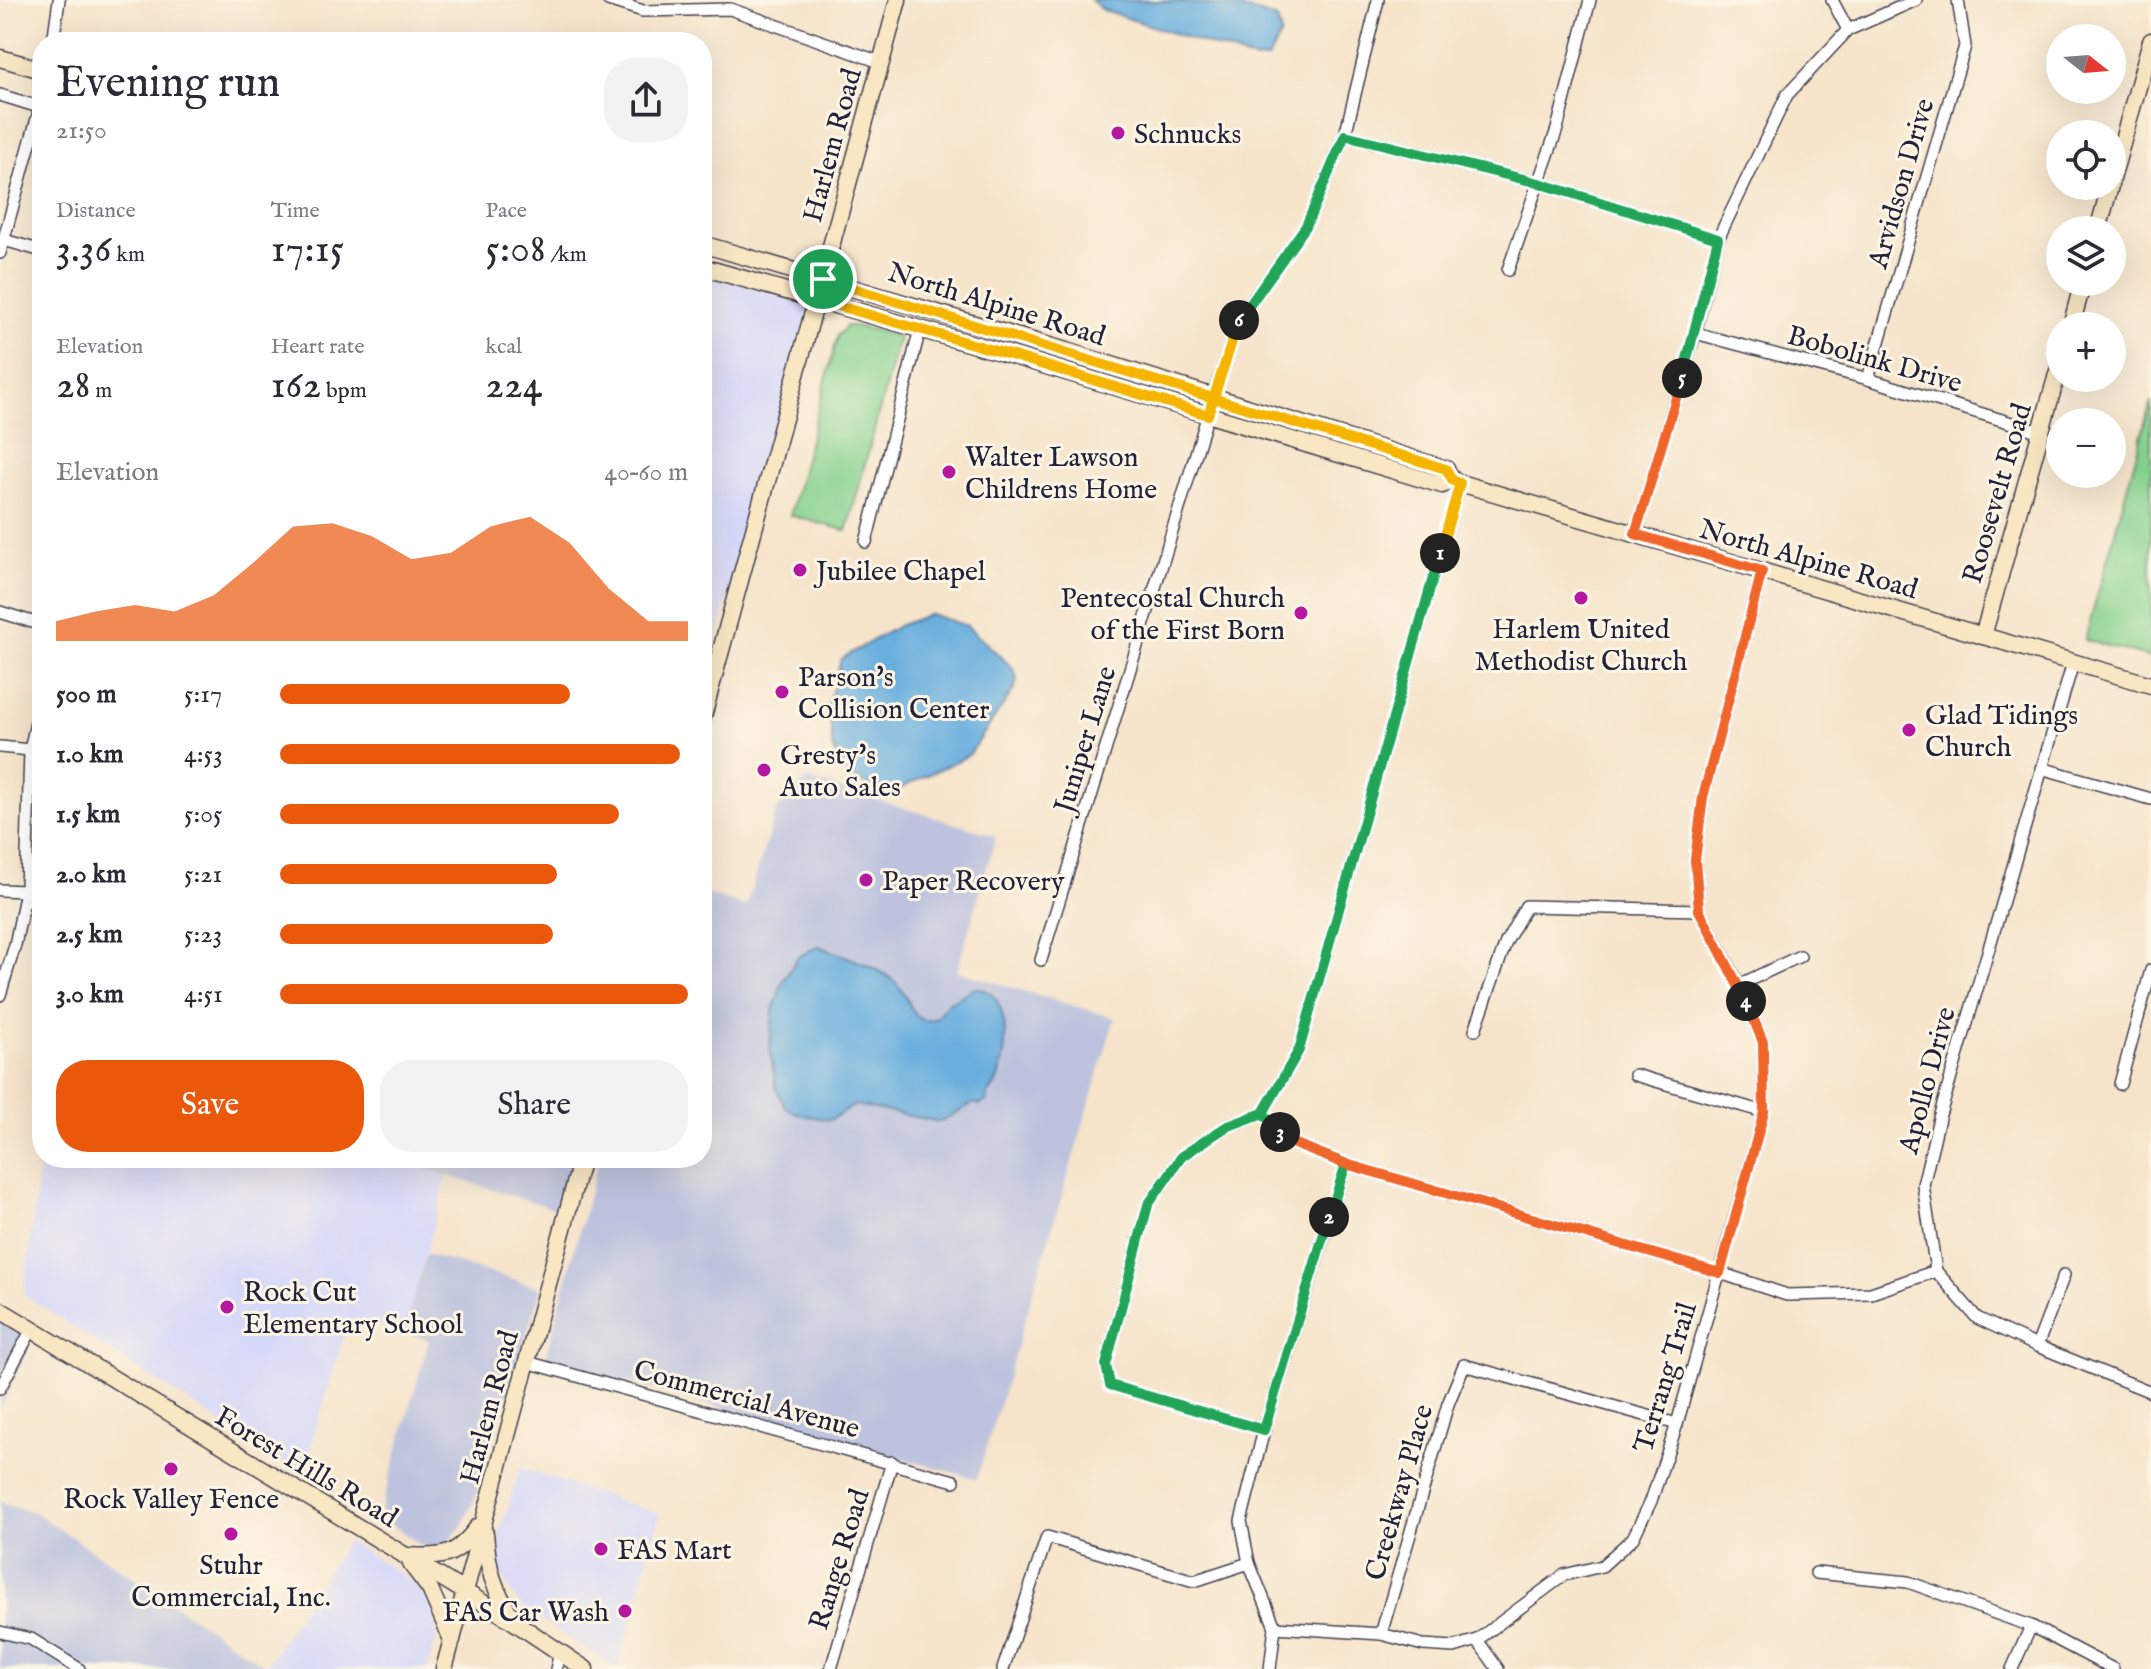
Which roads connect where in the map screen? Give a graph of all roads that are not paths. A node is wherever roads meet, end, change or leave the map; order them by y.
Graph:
1 (59, 0) edge
2 (608, 0) edge
3 (898, 0) edge
4 (1378, 0) edge
5 (1590, 0) edge
6 (1832, 0) edge
7 (1916, 0) edge
8 (1958, 0) edge
9 (681, 5) edge
10 (1848, 30) junction
11 (54, 32) edge
12 (2151, 41) edge
13 (0, 58) edge
14 (880, 62) junction
15 (32, 67) edge
16 (0, 95) edge
17 (32, 103) edge
18 (2126, 129) edge
19 (1345, 135) junction
20 (32, 138) edge
21 (1539, 183) junction
22 (1718, 239) junction
23 (4, 240) junction
24 (712, 247) edge
25 (32, 248) edge
26 (0, 253) edge
27 (712, 270) edge
28 (1508, 270) dead end
29 (823, 279) junction
30 (817, 300) junction
31 (920, 329) junction
32 (1695, 333) junction
33 (1868, 379) junction
34 (2052, 392) edge
35 (1213, 397) junction
36 (1208, 415) junction
37 (2041, 432) junction
38 (1457, 482) junction
39 (1635, 534) junction
40 (866, 542) dead end
41 (1762, 571) junction
42 (0, 612) edge
43 (32, 622) edge
44 (1983, 636) junction
45 (2073, 663) junction
46 (712, 683) edge
47 (2151, 685) edge
48 (32, 741) edge
49 (0, 747) edge
50 (30, 750) junction
51 (2041, 768) junction
52 (2151, 799) edge
53 (0, 890) edge
54 (26, 891) junction
55 (1699, 910) junction
56 (1800, 956) dead end
57 (1041, 960) dead end
58 (2151, 970) edge
59 (1739, 985) junction
60 (0, 995) edge
61 (1475, 1030) dead end
62 (1635, 1075) dead end
63 (2120, 1084) dead end
64 (1764, 1112) junction
65 (1263, 1113) junction
66 (1346, 1164) junction
67 (579, 1168) edge
68 (1936, 1271) junction
69 (1720, 1273) junction
70 (2064, 1275) dead end
71 (0, 1310) edge
72 (32, 1329) junction
73 (2037, 1346) junction
74 (527, 1362) junction
75 (0, 1388) edge
76 (2151, 1392) edge
77 (1677, 1424) junction
78 (1264, 1430) junction
79 (892, 1462) junction
80 (954, 1481) dead end
81 (484, 1519) junction
82 (405, 1556) junction
83 (1249, 1563) junction
84 (1816, 1573) dead end
85 (464, 1592) junction
86 (513, 1621) junction
87 (2031, 1626) junction
88 (1275, 1627) junction
89 (0, 1632) edge
90 (1381, 1634) junction
91 (452, 1640) junction
92 (1477, 1640) junction
93 (558, 1661) edge
94 (79, 1669) edge
95 (444, 1669) edge
96 (585, 1669) edge
97 (831, 1669) edge
98 (1003, 1669) edge
99 (1270, 1669) edge
100 (1498, 1669) edge
101 (2012, 1669) edge
102 (2113, 1669) edge

1 - 11 street
2 - 9 street
3 - 14 main road, Harlem Road
4 - 19 street, Juniper Lane
5 - 21 street
6 - 10 street
7 - 10 street
8 - 33 street, Arvidson Drive
9 - 14 street
10 - 22 street
12 - 18 main road
13 - 15 main road
14 - 29 main road, Harlem Road
16 - 17 street
19 - 21 street
19 - 35 street, Juniper Lane
20 - 23 street
21 - 22 street
21 - 28 street
22 - 32 street
23 - 25 street
23 - 26 street
24 - 29 main road, North Alpine Road
27 - 30 main road, North Alpine Road
29 - 30 main road, Harlem Road
29 - 35 main road, North Alpine Road
30 - 31 main road, North Alpine Road
30 - 46 main road, Harlem Road
31 - 36 main road, North Alpine Road
31 - 40 street
32 - 33 street, Bobolink Drive
32 - 39 street
33 - 37 street, Bobolink Drive
34 - 37 main road, Roosevelt Road
35 - 36 street, Juniper Lane
35 - 38 main road, North Alpine Road
36 - 38 main road, North Alpine Road
36 - 57 street, Juniper Lane
37 - 44 main road, Roosevelt Road
38 - 39 main road, North Alpine Road
38 - 65 street
39 - 41 main road, North Alpine Road
41 - 44 main road, North Alpine Road
41 - 55 street, Terrang Trail
42 - 43 street
44 - 45 main road, North Alpine Road
45 - 47 main road, North Alpine Road
45 - 51 street, Apollo Drive
48 - 50 street
49 - 50 street
50 - 54 street
51 - 52 street
51 - 68 street, Apollo Drive
53 - 54 street
54 - 60 street
55 - 59 street, Terrang Trail
55 - 61 street
56 - 59 street
58 - 63 street
59 - 64 street, Terrang Trail
62 - 64 street
64 - 69 street, Terrang Trail
65 - 66 street
65 - 78 street
66 - 69 street
66 - 78 street
67 - 74 main road, Harlem Road
68 - 69 street
68 - 73 street
69 - 77 street, Terrang Trail
70 - 73 street
71 - 72 main road, Forest Hills Road
72 - 75 street
72 - 82 main road, Forest Hills Road
73 - 76 street
74 - 79 street, Commercial Avenue
74 - 81 main road, Harlem Road
77 - 90 street, Creekway Place
77 - 92 street, Terrang Trail
78 - 83 street
79 - 80 street, Commercial Avenue
79 - 97 street, Range Road
81 - 82 main road
81 - 85 main road, Harlem Road
81 - 86 main road
82 - 85 main road, Forest Hills Road
82 - 91 main road
83 - 88 street
83 - 98 street
84 - 87 street
85 - 86 main road, Forest Hills Road
85 - 91 main road, Harlem Road
86 - 93 main road, Forest Hills Road
87 - 101 street
87 - 102 street
88 - 90 street, Terrang Trail
88 - 99 street
89 - 94 street
90 - 92 street, Terrang Trail
91 - 95 main road, Harlem Road
92 - 100 street
93 - 96 main road, Forest Hills Road

